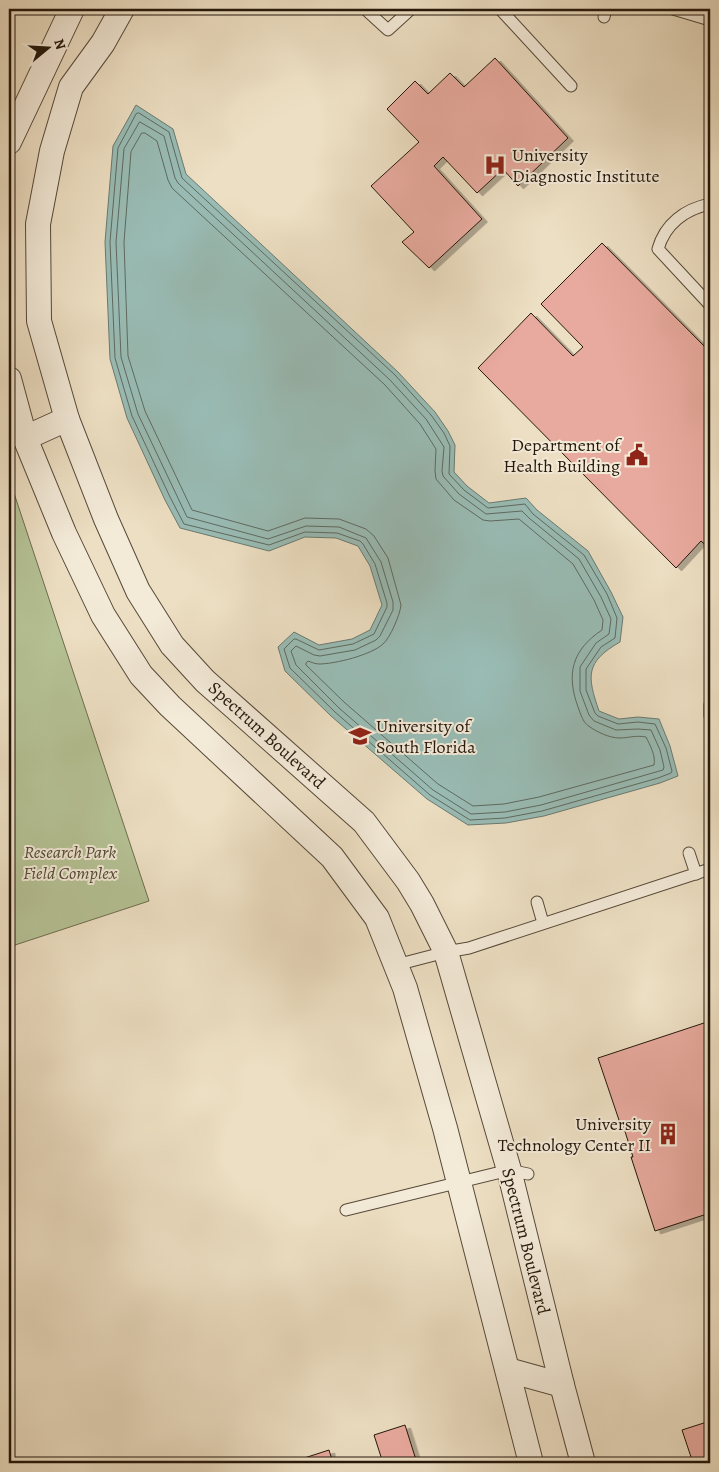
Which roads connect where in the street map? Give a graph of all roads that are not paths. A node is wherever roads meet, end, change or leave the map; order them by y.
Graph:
1 (72, 9) edge
2 (122, 9) edge
3 (365, 9) edge
4 (411, 9) edge
5 (500, 9) edge
6 (673, 9) edge
7 (710, 20) edge
8 (571, 86) dead end
9 (9, 142) edge
10 (710, 204) edge
11 (710, 305) edge
12 (9, 379) edge
13 (67, 419) junction
14 (25, 438) junction
15 (710, 705) edge
16 (710, 716) edge
17 (689, 853) dead end
18 (710, 869) edge
19 (696, 874) junction
20 (537, 902) dead end
21 (543, 923) junction
22 (446, 952) junction
23 (396, 965) junction
24 (518, 1172) junction
25 (458, 1183) junction
26 (346, 1210) dead end
27 (508, 1370) junction
28 (562, 1385) junction
29 (532, 1463) edge
30 (583, 1463) edge

1 - 9 street
2 - 13 street, Spectrum Boulevard
3 - 4 lane
5 - 8 lane
6 - 7 lane
10 - 11 lane
12 - 14 street
13 - 14 street
13 - 22 street, Spectrum Boulevard
14 - 23 street
15 - 16 lane
17 - 19 lane
18 - 19 lane
19 - 21 lane
20 - 21 lane
21 - 22 lane
22 - 23 lane
22 - 24 street, Spectrum Boulevard
23 - 25 street
24 - 25 lane
24 - 28 street, Spectrum Boulevard
25 - 26 lane
25 - 27 street
27 - 28 street
27 - 29 street
28 - 30 street, Spectrum Boulevard

